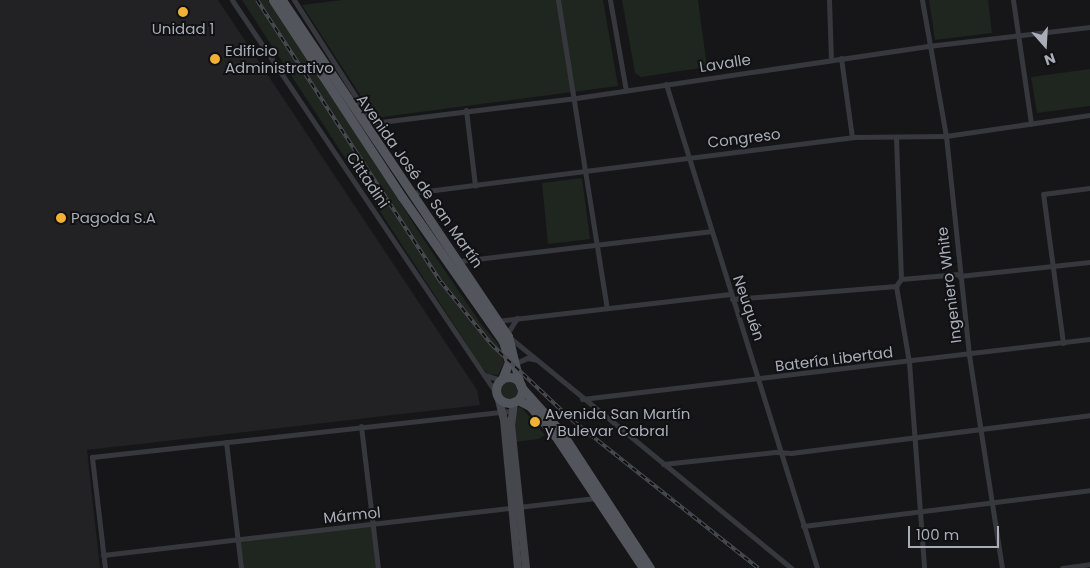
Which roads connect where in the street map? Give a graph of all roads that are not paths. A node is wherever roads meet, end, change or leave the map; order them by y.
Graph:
1 (232, 0) edge
2 (273, 0) edge
3 (282, 0) edge
4 (294, 0) edge
5 (558, 0) edge
6 (610, 0) edge
7 (829, 0) edge
8 (922, 0) edge
9 (1013, 0) edge
10 (1090, 27) edge
11 (1018, 35) junction
12 (928, 46) junction
13 (840, 58) junction
14 (831, 59) junction
15 (666, 84) junction
16 (626, 91) junction
17 (576, 98) junction
18 (466, 110) junction
19 (1090, 116) edge
20 (368, 123) junction
21 (1031, 124) junction
22 (852, 136) junction
23 (946, 136) junction
24 (896, 137) junction
25 (688, 158) junction
26 (586, 172) junction
27 (475, 184) junction
28 (1090, 188) edge
29 (406, 195) junction
30 (710, 232) junction
31 (596, 244) junction
32 (460, 261) junction
33 (1090, 262) edge
34 (1052, 266) junction
35 (959, 275) junction
36 (902, 279) junction
37 (896, 286) junction
38 (731, 296) junction
39 (607, 308) junction
40 (517, 318) junction
41 (496, 321) junction
42 (508, 335) junction
43 (1090, 339) edge
44 (1063, 343) junction
45 (969, 355) junction
46 (540, 361) junction
47 (909, 362) junction
48 (516, 363) junction
49 (483, 375) junction
50 (501, 379) junction
51 (760, 379) junction
52 (521, 386) junction
53 (497, 394) junction
54 (582, 399) junction
55 (511, 406) junction
56 (1090, 415) edge
57 (361, 426) junction
58 (983, 430) junction
59 (916, 438) junction
60 (226, 442) junction
61 (784, 453) junction
62 (663, 464) junction
63 (1090, 490) edge
64 (600, 497) junction
65 (993, 502) junction
66 (516, 510) junction
67 (918, 511) junction
68 (373, 526) junction
69 (803, 526) junction
70 (238, 540) junction
71 (103, 556) junction
72 (1090, 564) edge
73 (105, 568) edge
74 (241, 568) edge
75 (378, 568) edge
76 (518, 568) edge
77 (526, 568) edge
78 (643, 568) edge
79 (650, 568) edge
80 (791, 568) edge
81 (817, 568) edge
82 (924, 568) edge
83 (1002, 568) edge
84 (1062, 568) edge

1 - 49 street, Cittadini
2 - 29 main road, Avenida José de San Martín
3 - 20 main road, Avenida José de San Martín
4 - 20 street
5 - 17 street
6 - 16 street
7 - 14 street
8 - 12 street, Ingeniero White
9 - 11 street
10 - 11 street, Lavalle
11 - 12 street, Lavalle
11 - 21 street
12 - 13 street, Lavalle
12 - 23 street, Ingeniero White
13 - 14 street, Lavalle
13 - 22 street
14 - 15 street, Lavalle
15 - 16 street, Lavalle
15 - 25 street, Neuquén
16 - 17 street, Lavalle
17 - 18 street, Lavalle
17 - 26 street
18 - 20 street, Lavalle
18 - 27 street
19 - 21 street, Congreso
20 - 29 main road, Avenida José de San Martín
21 - 23 street, Congreso
22 - 24 street, Congreso
22 - 25 street, Congreso
23 - 24 street, Congreso
23 - 35 street, Ingeniero White
24 - 36 street
25 - 26 street, Congreso
25 - 30 street, Neuquén
26 - 27 street, Congreso
26 - 31 street
27 - 29 street, Congreso
28 - 34 street
29 - 32 main road, Avenida José de San Martín
29 - 50 main road, Avenida José de San Martín
30 - 31 street
30 - 38 street, Neuquén
31 - 32 street
31 - 39 street
32 - 41 main road, Avenida José de San Martín
33 - 34 street
34 - 35 street
34 - 44 street
35 - 36 street
35 - 45 street, Ingeniero White
36 - 37 street
37 - 38 street
37 - 47 street
38 - 39 street
38 - 51 street, Neuquén
39 - 40 street
40 - 41 street
40 - 42 street
41 - 42 main road, Avenida José de San Martín
42 - 46 street
42 - 48 main road, Avenida José de San Martín
43 - 44 street, Batería Libertad
44 - 45 street, Batería Libertad
45 - 47 street, Batería Libertad
45 - 58 street, Ingeniero White
46 - 48 street
46 - 54 street
47 - 51 street, Batería Libertad
47 - 59 street
48 - 52 main road, Avenida José de San Martín
49 - 50 street
49 - 53 street, Cittadini
50 - 52 main road
50 - 53 main road
51 - 54 street, Batería Libertad
51 - 61 street, Neuquén
52 - 55 main road
52 - 64 main road
53 - 55 main road
53 - 55 main road
54 - 62 street
55 - 57 street
55 - 64 main road
55 - 66 main road
56 - 58 street
57 - 60 street
57 - 68 street
58 - 59 street
58 - 65 street, Ingeniero White
59 - 61 street
59 - 67 street
60 - 70 street
60 - 71 street
61 - 62 street
61 - 69 street, Neuquén
62 - 80 street
63 - 65 street
64 - 66 street, Mármol
64 - 78 main road
64 - 79 main road
65 - 67 street
65 - 83 street, Ingeniero White
66 - 68 street, Mármol
66 - 76 main road
66 - 77 main road
67 - 69 street
67 - 82 street
68 - 70 street, Mármol
68 - 75 street
69 - 81 street, Neuquén
70 - 71 street, Mármol
70 - 74 street
71 - 73 street
72 - 84 street

